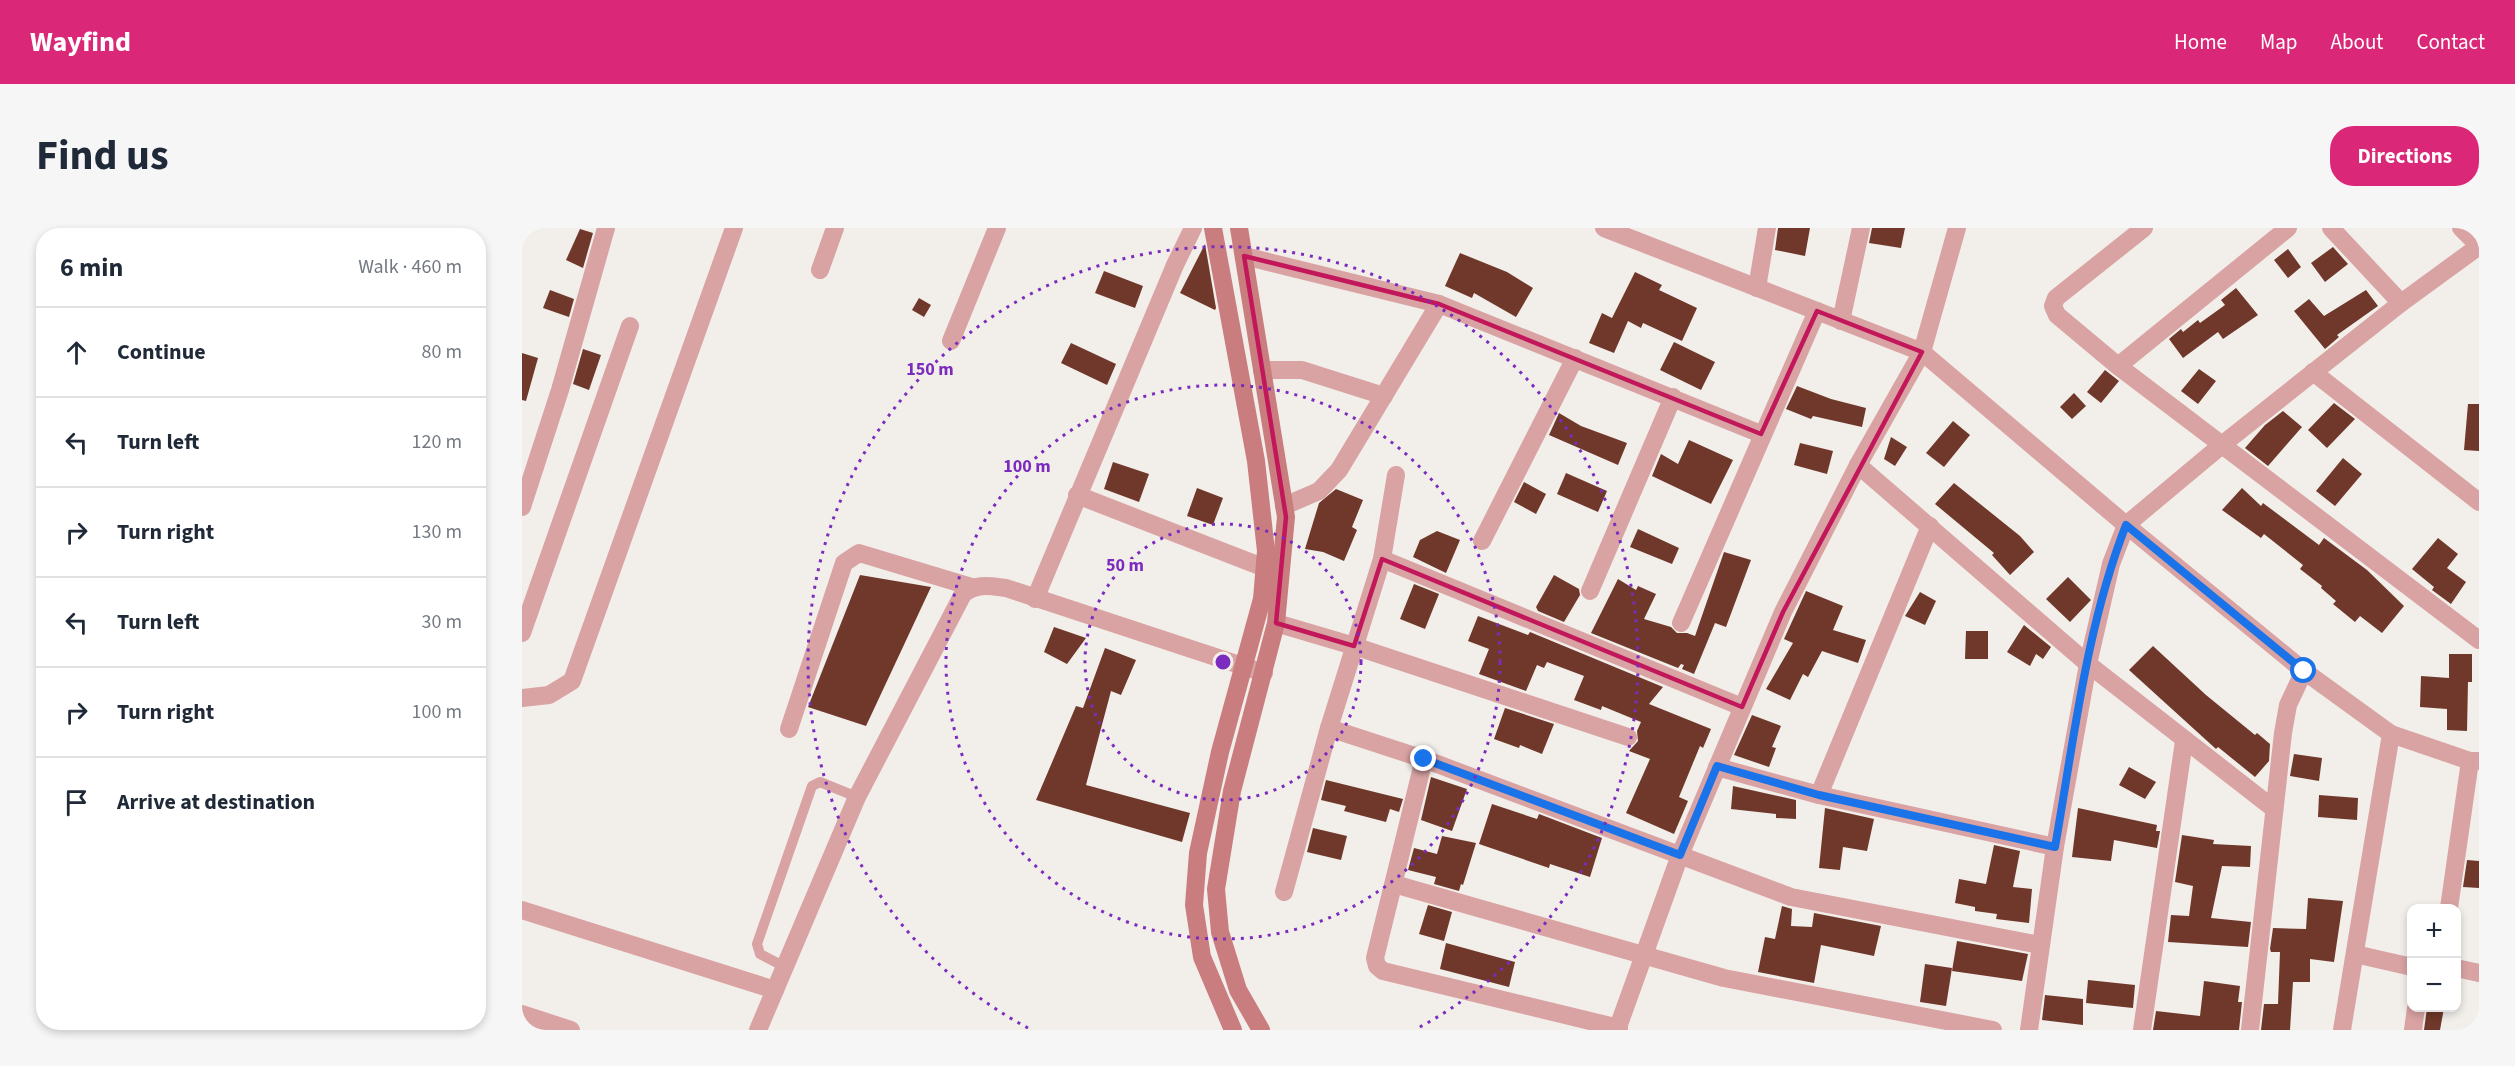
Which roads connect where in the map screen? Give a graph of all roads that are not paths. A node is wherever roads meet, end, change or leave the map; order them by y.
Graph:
1 (606, 228) edge
2 (734, 228) edge
3 (835, 228) edge
4 (997, 228) edge
5 (1193, 228) edge
6 (1213, 228) edge
7 (1239, 228) edge
8 (1604, 228) edge
9 (1767, 228) edge
10 (1861, 228) edge
11 (2144, 228) edge
12 (2288, 228) edge
13 (2331, 228) edge
14 (2461, 228) edge
15 (1958, 229) edge
16 (2479, 246) edge
17 (1244, 256) junction
18 (820, 270) dead end
19 (1757, 288) junction
20 (2401, 303) junction
21 (1439, 304) junction
22 (1817, 311) junction
23 (1841, 321) junction
24 (630, 326) dead end
25 (951, 341) dead end
26 (1922, 352) junction
27 (1575, 358) junction
28 (2118, 366) junction
29 (1262, 370) junction
30 (2313, 372) junction
31 (1384, 396) junction
32 (1674, 397) junction
33 (1761, 434) junction
34 (2223, 444) junction
35 (1858, 465) junction
36 (1396, 475) dead end
37 (1077, 495) junction
38 (2479, 502) edge
39 (1284, 506) junction
40 (522, 507) edge
41 (2126, 525) junction
42 (1930, 526) junction
43 (1482, 541) dead end
44 (1382, 559) junction
45 (1264, 568) junction
46 (972, 587) junction
47 (1590, 591) dead end
48 (1035, 599) junction
49 (1276, 623) junction
50 (1681, 623) dead end
51 (522, 633) edge
52 (2479, 640) edge
53 (1354, 646) junction
54 (2088, 664) junction
55 (1244, 667) junction
56 (2304, 671) junction
57 (1264, 673) junction
58 (522, 698) edge
59 (1742, 707) junction
60 (1329, 728) junction
61 (789, 729) dead end
62 (2391, 734) junction
63 (1628, 737) dead end
64 (2184, 741) junction
65 (1424, 759) junction
66 (2475, 761) edge
67 (1717, 766) junction
68 (1819, 795) junction
69 (857, 797) junction
70 (2274, 809) junction
71 (2055, 847) junction
72 (1680, 855) junction
73 (1394, 884) junction
74 (1284, 892) dead end
75 (2450, 904) edge
76 (522, 910) edge
77 (2040, 945) junction
78 (1646, 954) junction
79 (2355, 954) junction
80 (2407, 966) edge
81 (785, 967) junction
82 (2461, 969) edge
83 (2479, 973) edge
84 (775, 990) junction
85 (2415, 1012) edge
86 (522, 1014) edge
87 (1618, 1029) edge
88 (571, 1030) edge
89 (758, 1030) edge
90 (1233, 1030) edge
91 (1261, 1030) edge
92 (1993, 1030) edge
93 (2029, 1030) edge
94 (2142, 1030) edge
95 (2250, 1030) edge
96 (2342, 1030) edge
97 (2413, 1030) edge

1 - 40 street
2 - 58 street
3 - 18 street
4 - 25 street
5 - 37 street
6 - 45 street
7 - 17 street
8 - 19 street
9 - 19 street
10 - 23 street
11 - 28 street
12 - 28 street
13 - 20 street
14 - 16 street
15 - 26 street
16 - 20 street
17 - 21 street
17 - 29 street
19 - 22 street
20 - 30 street
21 - 27 street
21 - 31 street
22 - 23 street
22 - 33 street
23 - 26 street
24 - 51 street
26 - 35 street
26 - 41 street
27 - 32 street
27 - 43 street
28 - 34 street
29 - 31 street
29 - 39 street
30 - 34 street
30 - 38 street
31 - 39 street
32 - 33 street
32 - 47 street
33 - 50 street
34 - 41 street
34 - 52 street
35 - 42 street
35 - 59 street
36 - 44 street
37 - 45 street
37 - 48 street
39 - 49 street
41 - 54 street
41 - 56 street
42 - 54 street
42 - 68 street
44 - 53 street
44 - 59 street
45 - 55 street
46 - 48 street
46 - 61 street
46 - 69 street
48 - 55 street
49 - 53 street
49 - 57 street
53 - 60 street
53 - 63 street
54 - 64 street
54 - 71 street
55 - 57 street
55 - 90 street
56 - 62 street
56 - 70 street
57 - 91 street
59 - 67 street
60 - 65 street
60 - 74 street
62 - 66 street
62 - 79 street
64 - 70 street
64 - 94 street
65 - 72 street
65 - 73 street
66 - 75 street
67 - 68 street
67 - 72 street
68 - 71 street
69 - 81 street
69 - 81 lane
70 - 95 street
71 - 77 street
72 - 77 street
72 - 78 street
73 - 78 street
73 - 87 street
76 - 84 street
77 - 93 street
78 - 87 street
78 - 92 street
79 - 80 street
79 - 96 street
81 - 84 street
82 - 83 street
84 - 89 street
85 - 97 street
86 - 88 street

